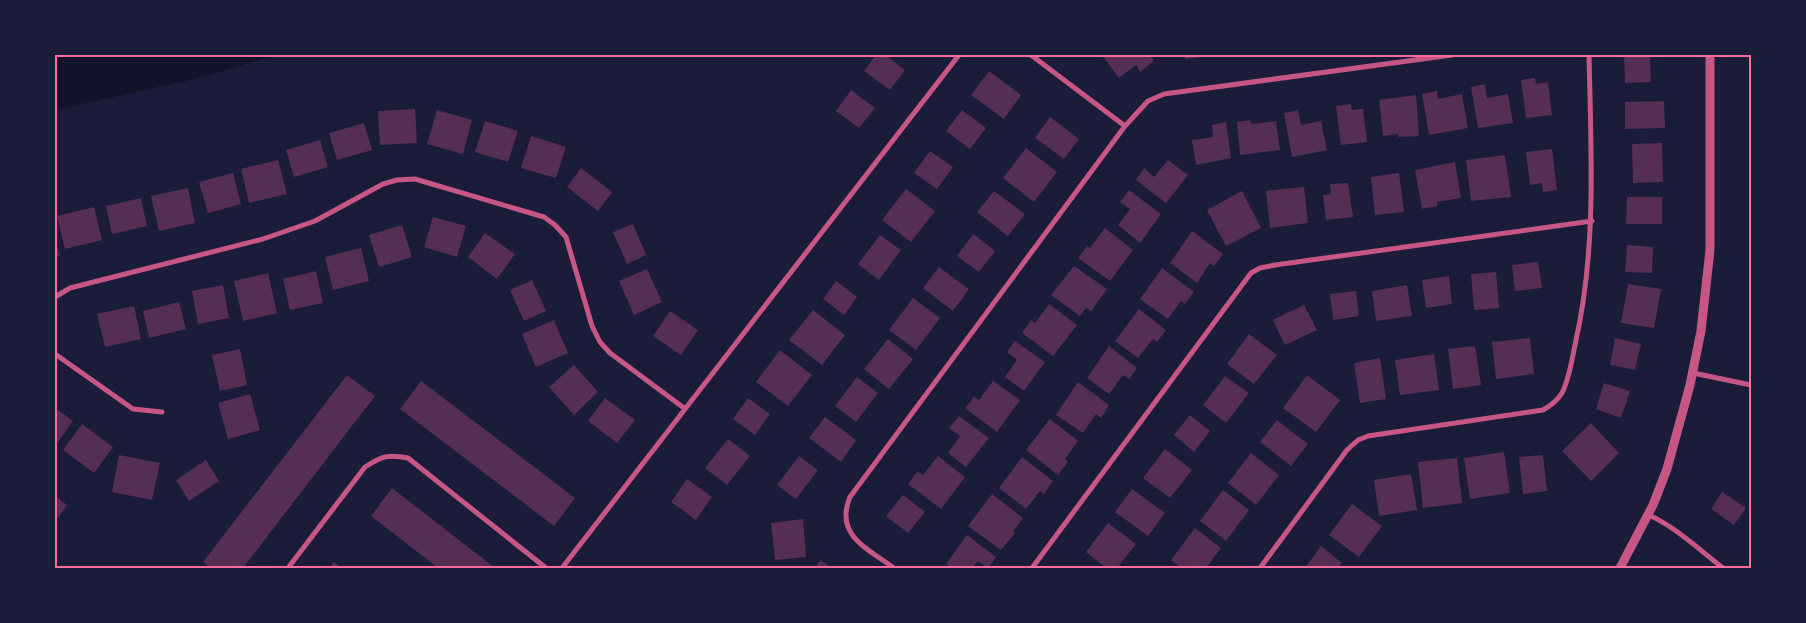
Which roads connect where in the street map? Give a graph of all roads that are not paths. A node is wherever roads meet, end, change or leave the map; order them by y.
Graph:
1 (959, 55) edge
2 (1031, 55) edge
3 (1452, 55) edge
4 (1589, 55) edge
5 (1710, 55) edge
6 (1125, 126) junction
7 (1592, 221) junction
8 (55, 297) edge
9 (55, 354) edge
10 (1693, 373) junction
11 (1751, 385) edge
12 (684, 408) junction
13 (162, 412) dead end
14 (1648, 515) junction
15 (288, 568) edge
16 (546, 568) edge
17 (562, 568) edge
18 (894, 568) edge
19 (1032, 568) edge
20 (1260, 568) edge
21 (1620, 568) edge
22 (1723, 568) edge

1 - 12 street
2 - 6 street
3 - 6 street
4 - 7 street
5 - 10 street
6 - 18 street
7 - 19 street
7 - 20 street
8 - 12 street
9 - 13 street
10 - 11 street
10 - 14 street
12 - 17 street
14 - 21 street
14 - 22 street
15 - 16 street

